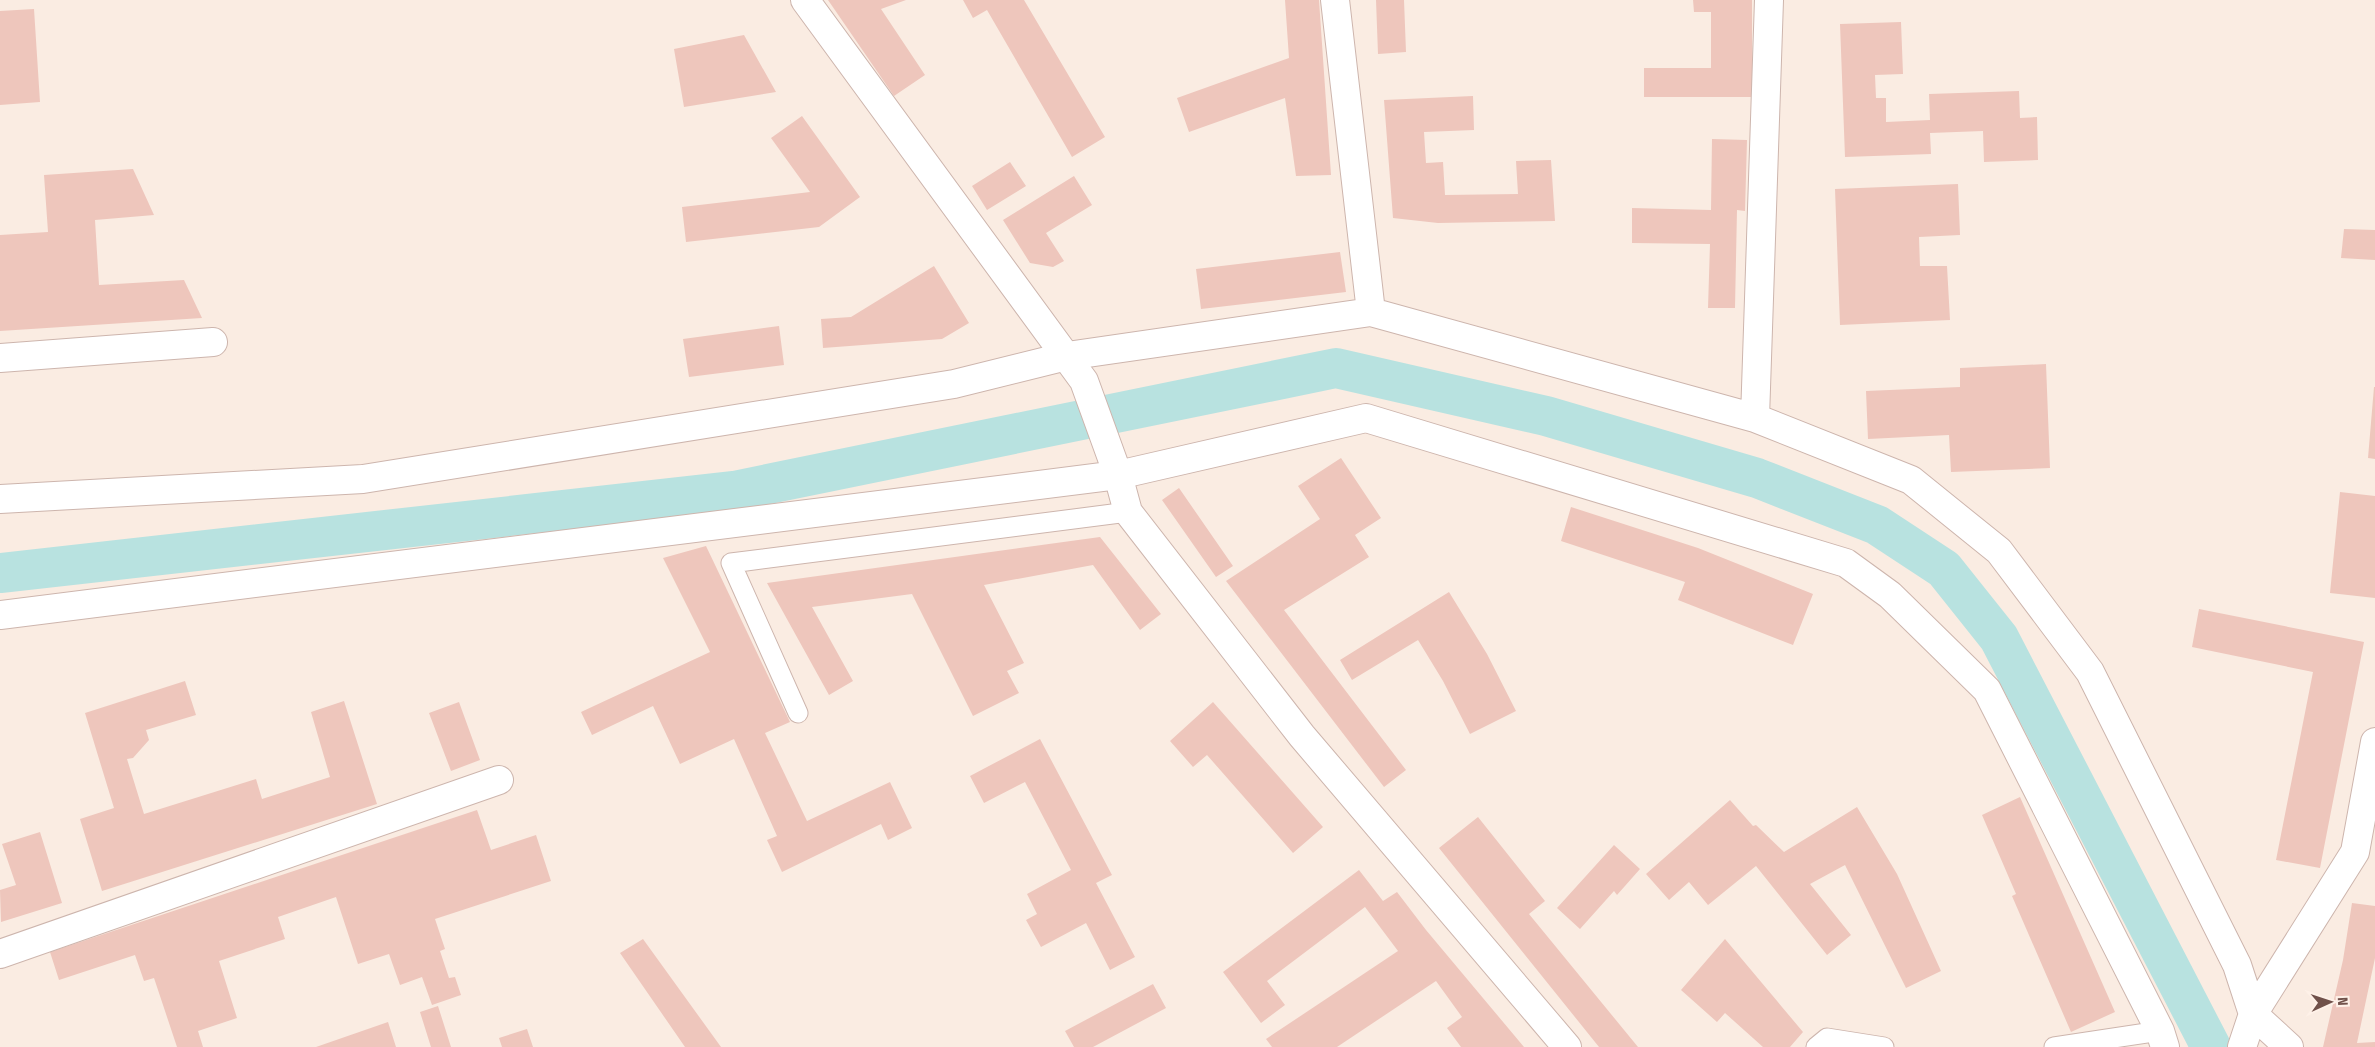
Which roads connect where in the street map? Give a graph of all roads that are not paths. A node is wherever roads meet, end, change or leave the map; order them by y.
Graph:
1 (805, 0) edge
2 (1335, 0) edge
3 (1769, 0) edge
4 (1371, 312) junction
5 (213, 342) dead end
6 (1067, 356) junction
7 (0, 358) edge
8 (1755, 418) junction
9 (1115, 465) junction
10 (0, 499) edge
11 (1128, 512) junction
12 (0, 615) edge
13 (798, 713) dead end
14 (2375, 742) edge
15 (499, 780) dead end
16 (0, 954) edge
17 (2252, 1014) junction
18 (2163, 1039) edge
19 (1567, 1047) edge
20 (1816, 1047) edge
21 (1884, 1047) edge
22 (2054, 1047) edge
23 (2242, 1047) edge
24 (2289, 1047) edge

1 - 6 street
2 - 4 street
3 - 8 street
4 - 6 street
4 - 8 street
5 - 7 street
6 - 9 street
6 - 10 street
8 - 17 street
9 - 11 street
9 - 12 street
9 - 18 street
11 - 13 lane
11 - 19 street
14 - 17 street
15 - 16 street
17 - 23 street
17 - 24 street
18 - 22 lane
20 - 21 lane

